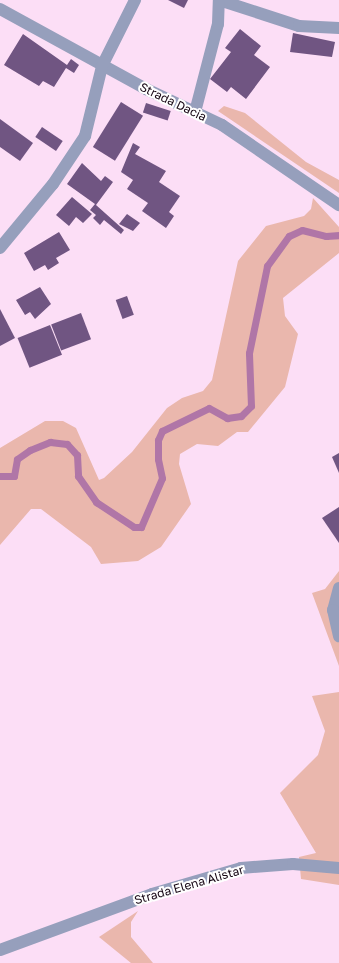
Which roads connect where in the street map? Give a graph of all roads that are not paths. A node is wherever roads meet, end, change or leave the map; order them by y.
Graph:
1 (135, 0) edge
2 (219, 0) edge
3 (0, 9) edge
4 (339, 28) edge
5 (102, 66) junction
6 (195, 112) junction
7 (339, 205) edge
8 (0, 248) edge
9 (339, 588) edge
10 (339, 636) edge
11 (339, 868) edge
12 (0, 950) edge

1 - 5 street
2 - 4 street
2 - 6 street
3 - 5 street, Strada Dacia
5 - 6 street, Strada Dacia
5 - 8 street
6 - 7 street, Strada Dacia
9 - 10 street
11 - 12 street, Strada Elena Alistar

